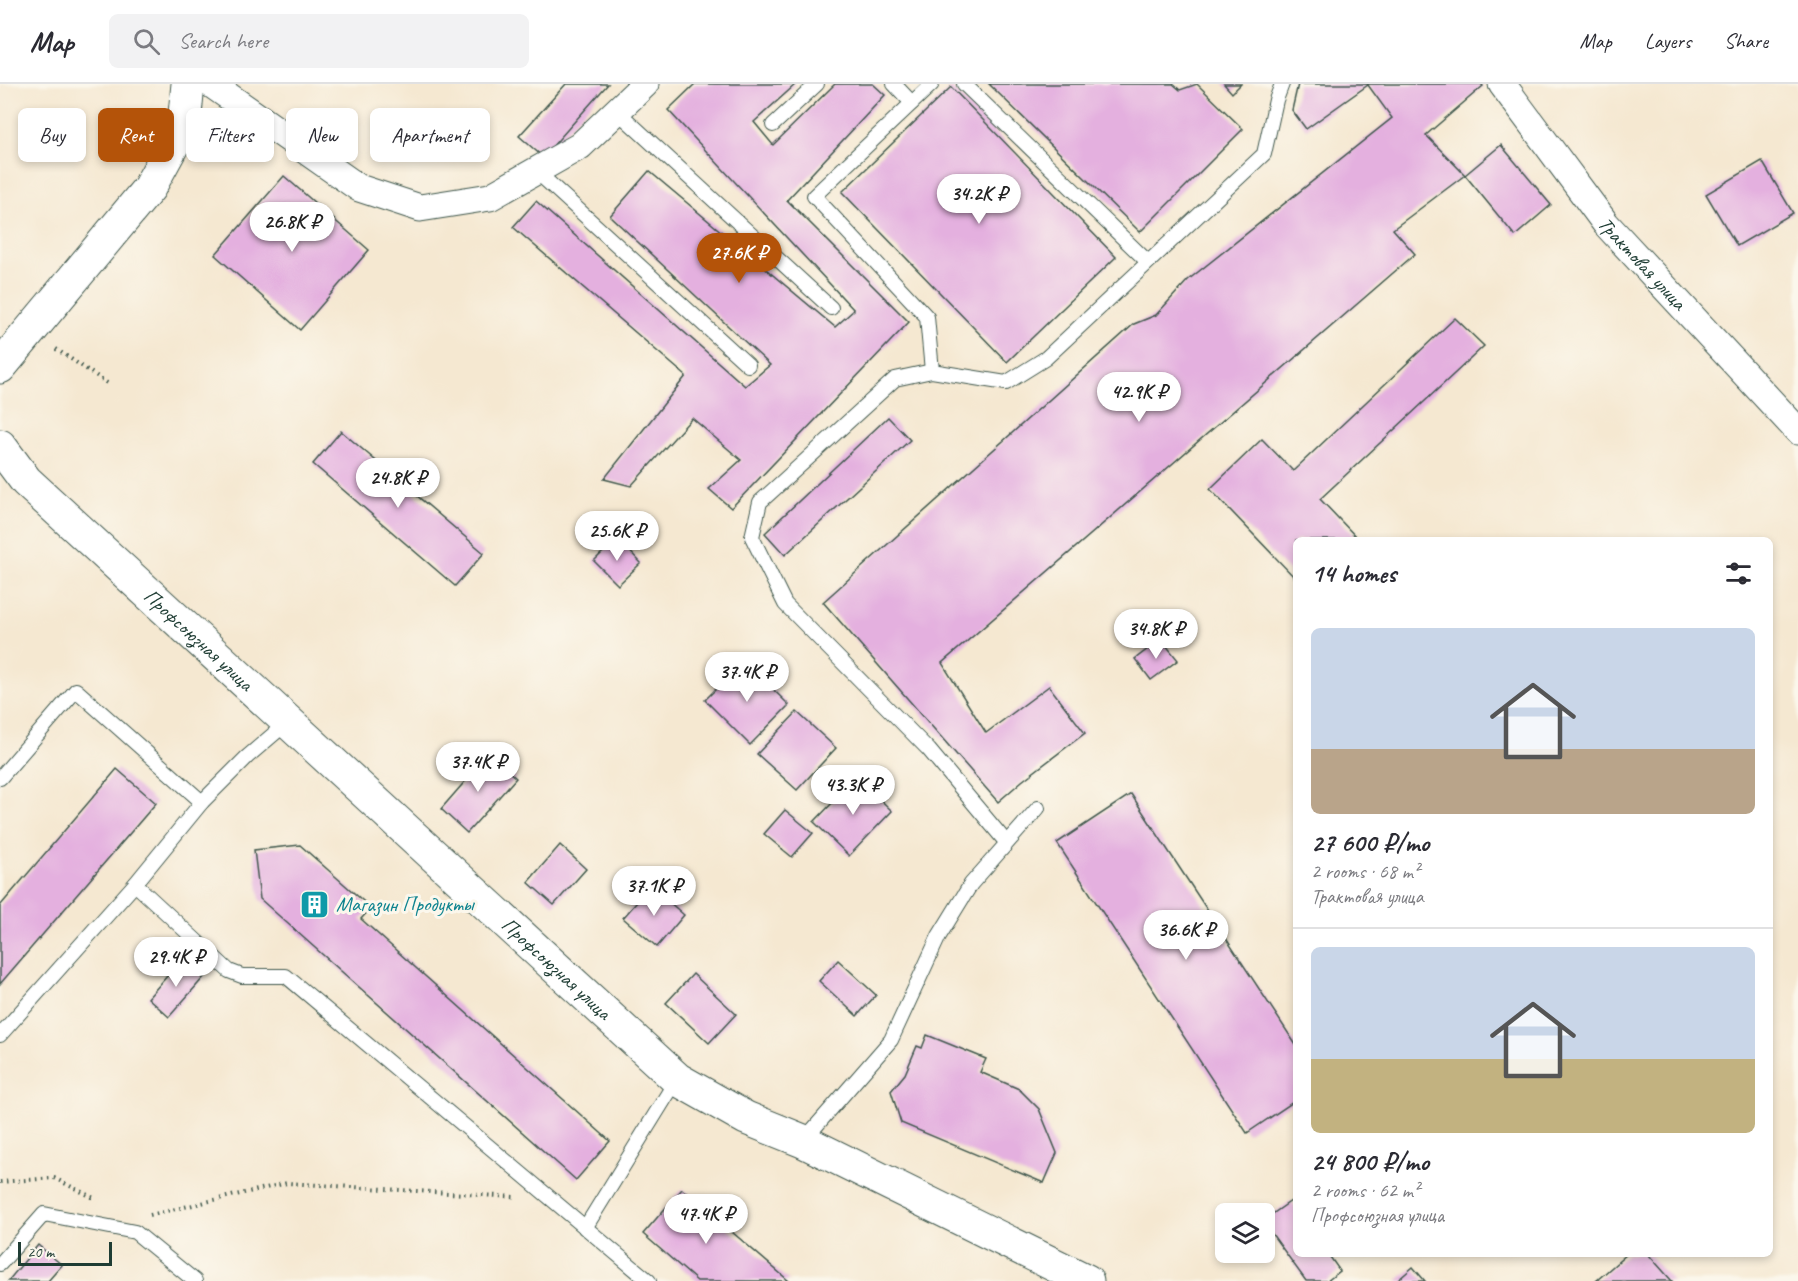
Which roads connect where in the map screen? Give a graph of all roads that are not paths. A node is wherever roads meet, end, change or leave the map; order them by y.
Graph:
1 (188, 84) edge
2 (645, 84) edge
3 (817, 84) edge
4 (894, 84) edge
5 (932, 84) edge
6 (964, 84) edge
7 (1282, 84) edge
8 (1502, 84) edge
9 (224, 87) edge
10 (912, 103) junction
11 (617, 111) junction
12 (773, 125) dead end
13 (536, 171) junction
14 (1148, 262) junction
15 (831, 308) dead end
16 (748, 365) dead end
17 (0, 367) edge
18 (932, 371) junction
19 (1798, 431) edge
20 (0, 446) edge
21 (289, 721) junction
22 (0, 778) edge
23 (202, 802) junction
24 (1038, 808) dead end
25 (1006, 842) junction
26 (135, 884) junction
27 (0, 1035) edge
28 (677, 1079) junction
29 (802, 1141) junction
30 (585, 1228) junction
31 (0, 1264) edge
32 (195, 1281) edge
33 (649, 1281) edge
34 (1087, 1281) edge

1 - 17 main road
2 - 11 street
3 - 12 lane
4 - 10 lane
5 - 10 lane
6 - 14 lane
7 - 14 lane
8 - 19 street, Трактовая улица
9 - 13 street
10 - 18 lane
11 - 13 street
11 - 15 lane
13 - 16 lane
14 - 18 lane
18 - 25 lane
20 - 21 main road, Профсоюзная улица
21 - 23 lane
21 - 28 main road, Профсоюзная улица
22 - 23 lane
23 - 26 lane
24 - 25 lane
25 - 29 lane
26 - 27 lane
26 - 30 lane
28 - 29 main road, Профсоюзная улица
28 - 30 lane
29 - 34 main road, Профсоюзная улица
30 - 33 lane
31 - 32 lane

